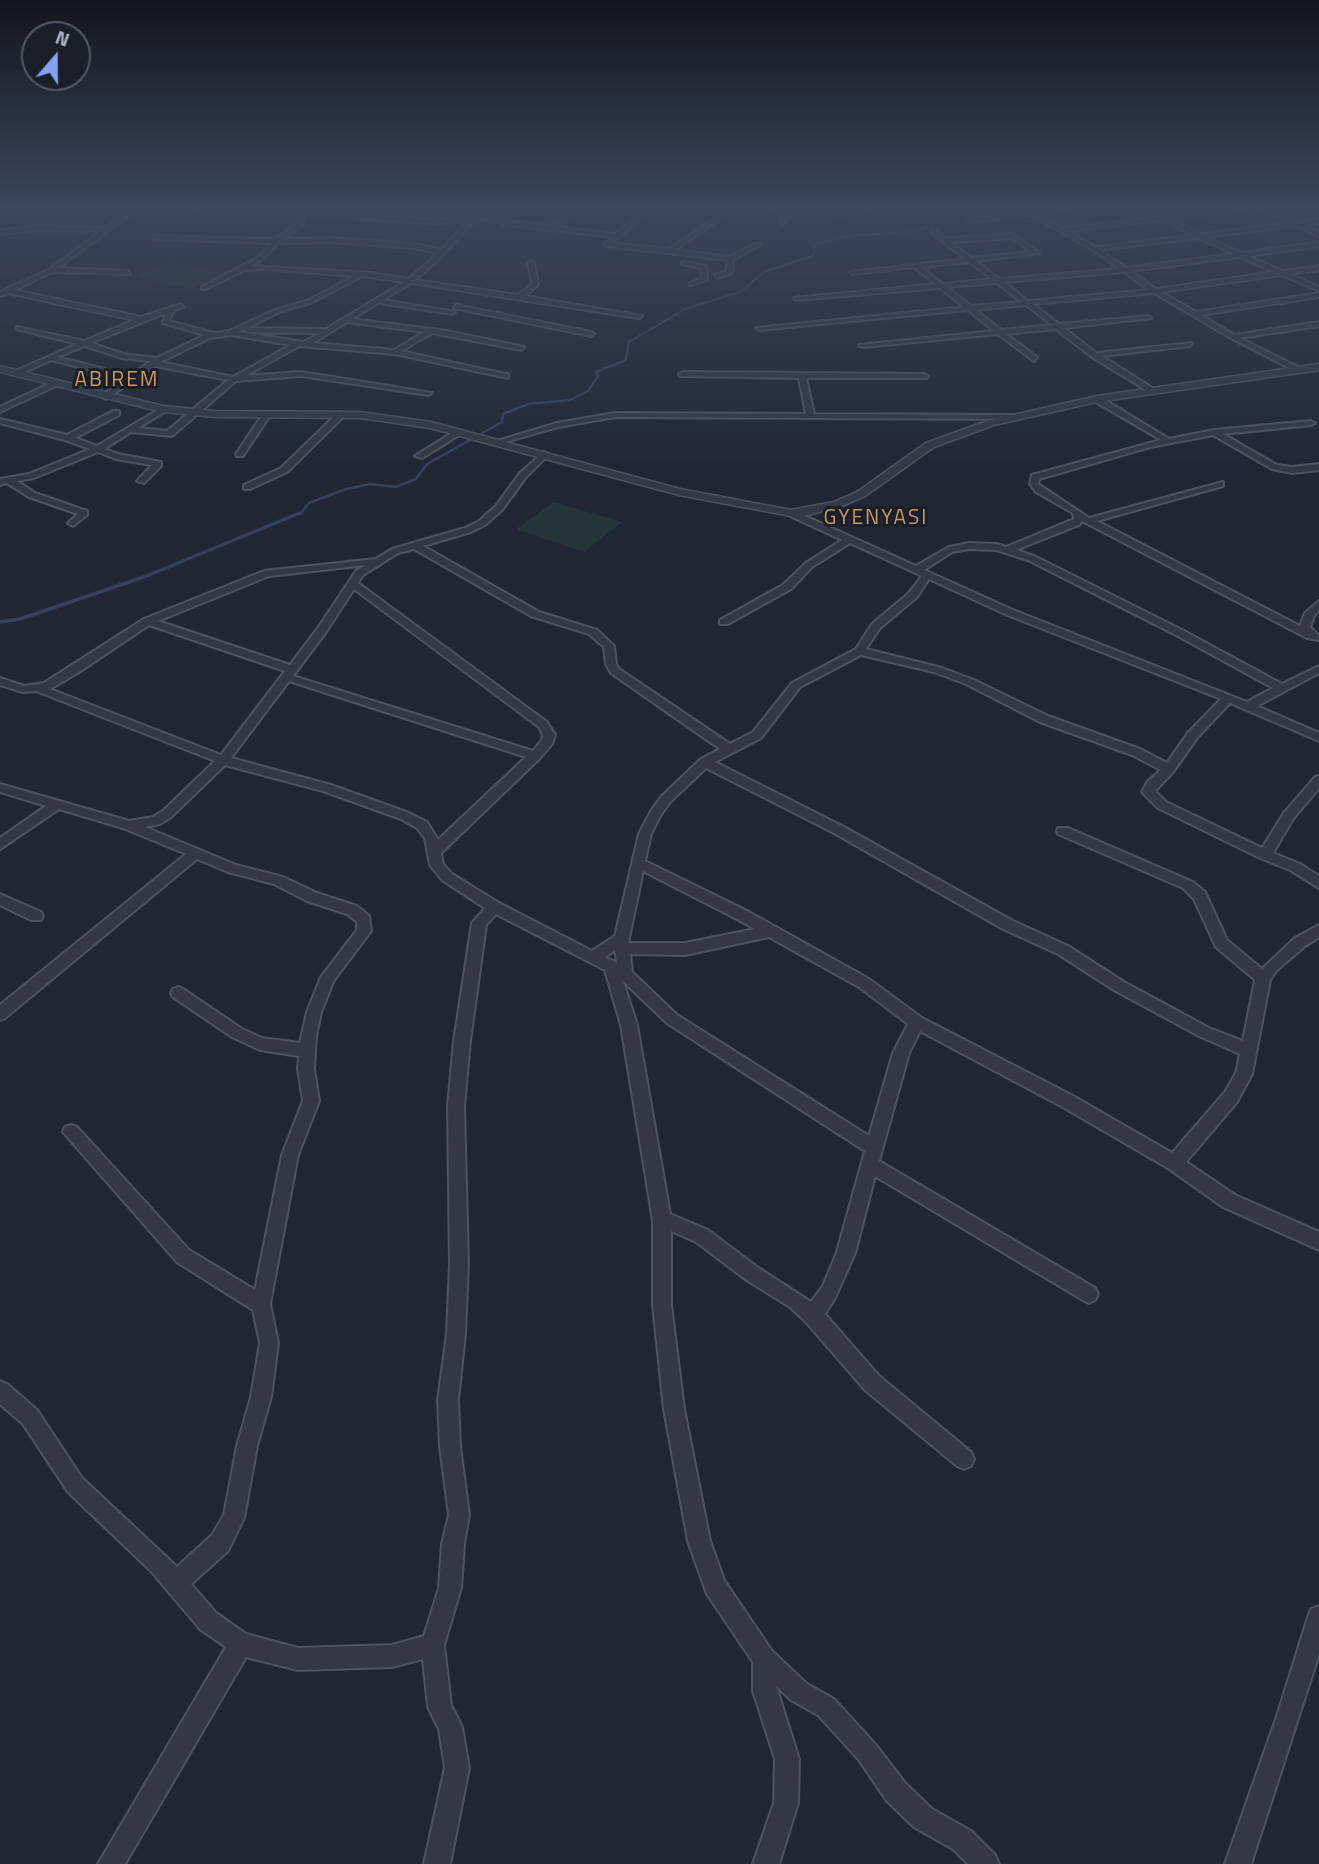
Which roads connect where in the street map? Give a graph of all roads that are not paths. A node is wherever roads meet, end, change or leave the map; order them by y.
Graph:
1 (33, 296) edge
2 (320, 296) edge
3 (383, 296) edge
4 (470, 296) edge
5 (514, 296) edge
6 (830, 296) edge
7 (952, 296) edge
8 (1016, 296) edge
9 (1101, 296) edge
10 (1164, 296) edge
11 (1313, 296) edge
12 (520, 297) joint
13 (797, 299) dead end
14 (376, 300) junction
15 (1026, 303) junction
16 (181, 306) dead end
17 (454, 309) junction
18 (968, 309) junction
19 (164, 310) junction
20 (1196, 314) junction
21 (639, 316) dead end
22 (442, 318) dead end
23 (1148, 318) dead end
24 (141, 319) junction
25 (344, 320) junction
26 (1319, 324) edge
27 (1062, 327) junction
28 (19, 328) dead end
29 (431, 328) junction
30 (759, 328) dead end
31 (326, 331) junction
32 (235, 332) junction
33 (591, 334) dead end
34 (999, 334) junction
35 (213, 335) junction
36 (1233, 337) junction
37 (87, 344) junction
38 (1191, 344) dead end
39 (301, 345) junction
40 (863, 345) dead end
41 (522, 348) dead end
42 (396, 352) junction
43 (1095, 355) junction
44 (51, 358) junction
45 (1034, 359) dead end
46 (156, 362) junction
47 (262, 365) junction
48 (1319, 367) edge
49 (0, 369) edge
50 (1300, 370) junction
51 (15, 373) junction
52 (113, 374) dead end
53 (301, 374) junction
54 (683, 374) dead end
55 (505, 376) dead end
56 (802, 376) junction
57 (925, 376) dead end
58 (234, 379) junction
59 (57, 384) junction
60 (1151, 391) junction
61 (428, 393) dead end
62 (106, 397) junction
63 (1097, 399) junction
64 (163, 409) junction
65 (0, 410) edge
66 (116, 413) dead end
67 (197, 413) junction
68 (267, 414) junction
69 (342, 414) junction
70 (810, 415) junction
71 (1014, 417) junction
72 (0, 421) edge
73 (1311, 423) dead end
74 (133, 430) junction
75 (1214, 432) junction
76 (470, 435) junction
77 (68, 438) junction
78 (1166, 440) junction
79 (498, 442) junction
80 (98, 449) junction
81 (240, 454) dead end
82 (544, 454) junction
83 (419, 456) dead end
84 (1319, 467) edge
85 (141, 481) dead end
86 (5, 482) edge
87 (1220, 484) dead end
88 (247, 487) dead end
89 (791, 513) junction
90 (1084, 518) junction
91 (73, 523) dead end
92 (850, 539) junction
93 (414, 545) junction
94 (1007, 550) junction
95 (374, 561) junction
96 (923, 572) junction
97 (352, 583) junction
98 (1319, 604) edge
99 (148, 621) junction
100 (724, 622) dead end
101 (1315, 638) edge
102 (860, 651) junction
103 (1319, 669) edge
104 (289, 673) junction
105 (0, 681) edge
106 (39, 688) junction
107 (1281, 688) junction
108 (1227, 699) junction
109 (1248, 706) junction
110 (1319, 737) edge
111 (727, 748) junction
112 (535, 756) junction
113 (223, 760) junction
114 (705, 762) junction
115 (1169, 769) junction
116 (1319, 780) edge
117 (0, 788) edge
118 (57, 805) junction
119 (128, 825) junction
120 (1063, 831) dead end
121 (0, 844) edge
122 (435, 851) junction
123 (196, 853) junction
124 (1265, 855) junction
125 (638, 863) junction
126 (1319, 883) edge
127 (0, 899) edge
128 (494, 907) junction
129 (36, 916) dead end
130 (1319, 930) edge
131 (771, 931) junction
132 (622, 944) junction
133 (594, 957) junction
134 (618, 970) junction
135 (1263, 978) junction
136 (178, 993) dead end
137 (0, 1014) edge
138 (917, 1022) junction
139 (306, 1050) junction
140 (1248, 1050) junction
141 (71, 1132) dead end
142 (872, 1156) junction
143 (1174, 1163) junction
144 (662, 1221) junction
145 (1319, 1241) edge
146 (1089, 1294) dead end
147 (261, 1304) junction
148 (813, 1315) junction
149 (0, 1391) edge
150 (964, 1459) dead end
151 (176, 1582) junction
152 (1319, 1617) edge
153 (241, 1644) junction
154 (433, 1645) junction
155 (764, 1659) junction
156 (111, 1864) edge
157 (437, 1864) edge
158 (766, 1864) edge
159 (986, 1864) edge
160 (1238, 1864) edge

1 - 24 street
2 - 32 street
3 - 14 street
4 - 17 street
5 - 12 street
6 - 13 street
7 - 18 street
8 - 15 street
9 - 15 street
10 - 20 street
11 - 20 street
12 - 21 street
14 - 17 street
14 - 25 street
15 - 18 street
15 - 27 street
16 - 19 street
17 - 22 street
17 - 33 street
18 - 30 street
18 - 34 street
19 - 24 street
19 - 35 street
20 - 36 street
23 - 27 street
24 - 37 street
25 - 29 street
25 - 31 street
26 - 36 street
27 - 34 street
27 - 43 street
28 - 37 street
29 - 41 street
29 - 42 street
31 - 32 street
31 - 39 street
32 - 35 street
32 - 39 street
34 - 40 street
34 - 45 street
35 - 46 street
36 - 50 street
37 - 44 street
37 - 46 street
38 - 43 street
39 - 42 street
39 - 47 street
42 - 55 street
43 - 60 street
44 - 51 street
44 - 52 street
46 - 58 street
46 - 62 street
47 - 53 street
47 - 58 street
48 - 50 street
49 - 51 street
50 - 60 street
51 - 59 street
53 - 58 street
53 - 61 street
54 - 56 street
56 - 57 street
56 - 70 street
58 - 67 street
59 - 62 street
59 - 65 street
60 - 63 street
62 - 64 street
63 - 71 street
63 - 78 street
64 - 67 street
64 - 74 street
66 - 77 street
67 - 68 street
67 - 74 street
68 - 69 street
68 - 81 street
69 - 76 street
69 - 88 street
70 - 71 street
70 - 79 street
71 - 89 street
72 - 77 street
73 - 75 street
74 - 80 street
75 - 78 street
75 - 84 street
76 - 79 street
76 - 83 street
77 - 80 street
78 - 90 street
79 - 82 street
80 - 85 street
80 - 86 street
82 - 89 street
82 - 93 street
86 - 91 street
87 - 90 street
89 - 92 street
90 - 94 street
90 - 101 street
92 - 96 street
92 - 100 street
93 - 95 street
93 - 111 street
94 - 96 street
94 - 107 street
95 - 97 street
95 - 99 street
96 - 102 street
96 - 108 street
97 - 104 street
97 - 112 street
98 - 101 street
99 - 104 street
99 - 106 street
102 - 111 street
102 - 115 street
103 - 107 street
104 - 112 street
104 - 113 street
105 - 106 street
106 - 113 street
107 - 109 street
108 - 109 street
108 - 115 street
109 - 110 street
111 - 114 street
112 - 122 street
113 - 119 street
113 - 122 street
114 - 125 street
114 - 140 street
115 - 124 street
116 - 124 street
117 - 118 street
118 - 119 street
118 - 121 street
119 - 123 street
120 - 135 street
122 - 128 street
123 - 137 street
123 - 139 street
124 - 126 street
125 - 131 street
125 - 132 street
127 - 129 street
128 - 133 street
128 - 154 street
130 - 135 street
131 - 132 street
131 - 138 street
132 - 133 street
132 - 134 street
133 - 134 street
134 - 142 street
134 - 144 street
135 - 140 street
136 - 139 street
138 - 142 street
138 - 143 street
139 - 147 street
140 - 143 street
141 - 147 street
142 - 146 street
142 - 148 street
143 - 145 street
144 - 148 street
144 - 155 street
147 - 151 street
148 - 150 street
149 - 151 street
151 - 153 street
152 - 160 street
153 - 154 street
153 - 156 street
154 - 157 street
155 - 158 street
155 - 159 street

